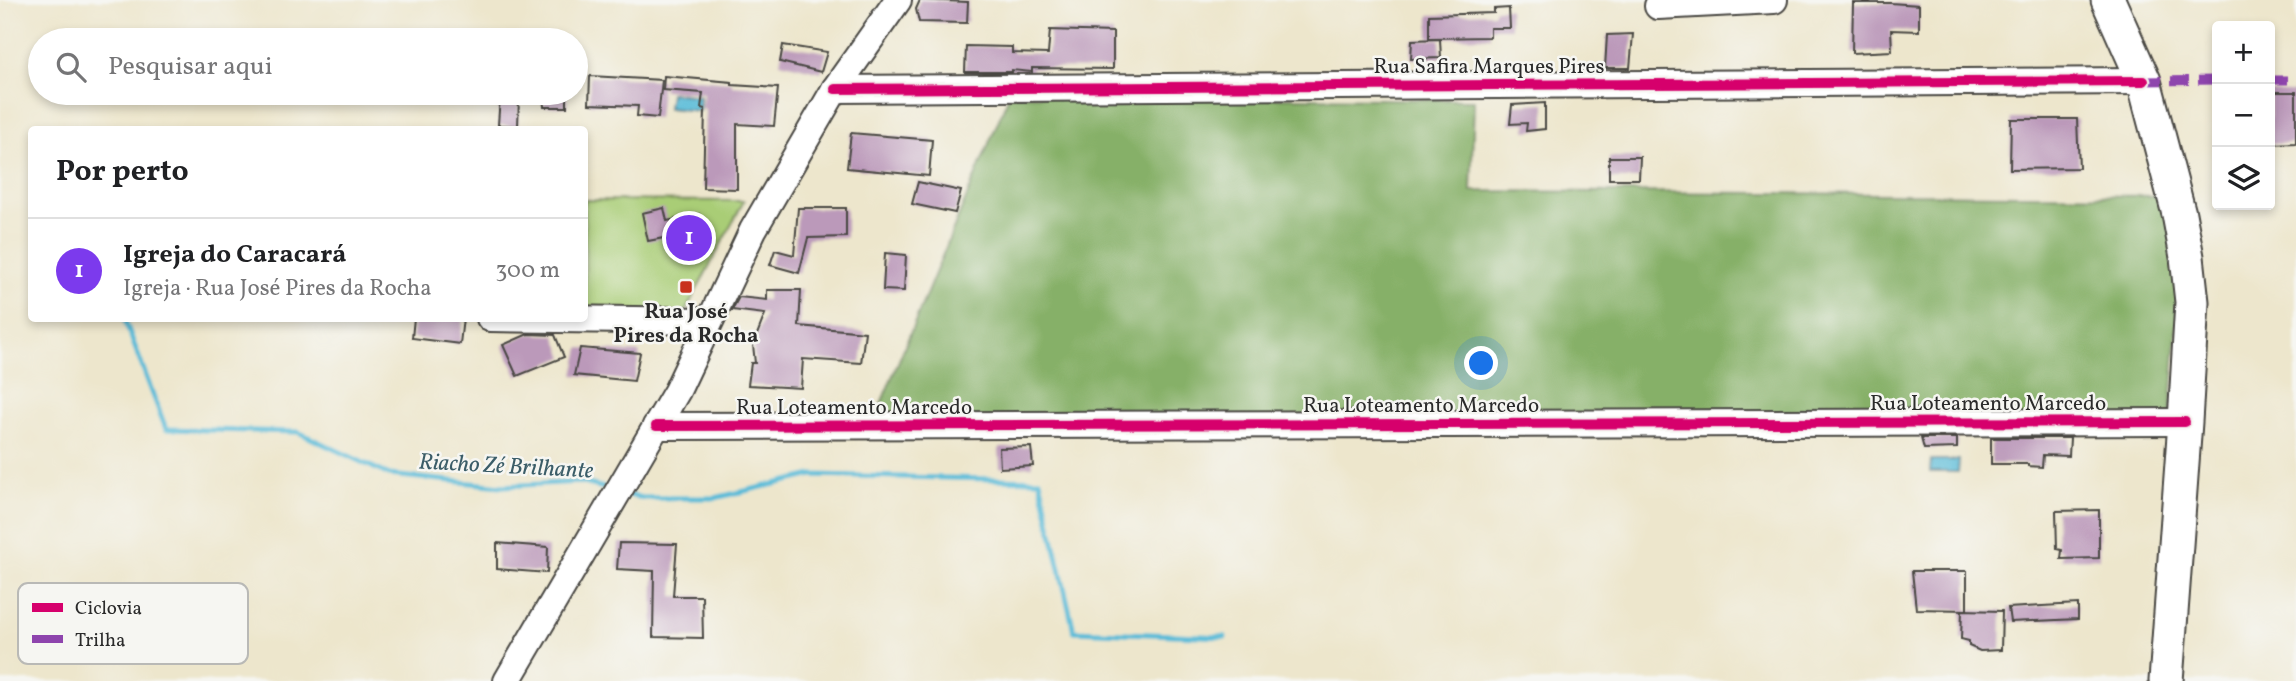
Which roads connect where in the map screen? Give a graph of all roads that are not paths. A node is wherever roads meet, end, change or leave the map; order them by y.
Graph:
1 (898, 0) edge
2 (1774, 0) edge
3 (2108, 0) edge
4 (1658, 6) dead end
5 (2144, 81) junction
6 (835, 89) junction
7 (588, 319) edge
8 (709, 321) junction
9 (2185, 422) junction
10 (656, 426) junction
11 (507, 681) edge
12 (2166, 681) edge

1 - 6 street
2 - 4 street
3 - 5 main road
5 - 6 street, Rua Safira Marques Pires
5 - 9 main road
6 - 8 street
7 - 8 street
8 - 10 street
9 - 10 street, Rua Loteamento Marcedo
9 - 12 main road
10 - 11 street

